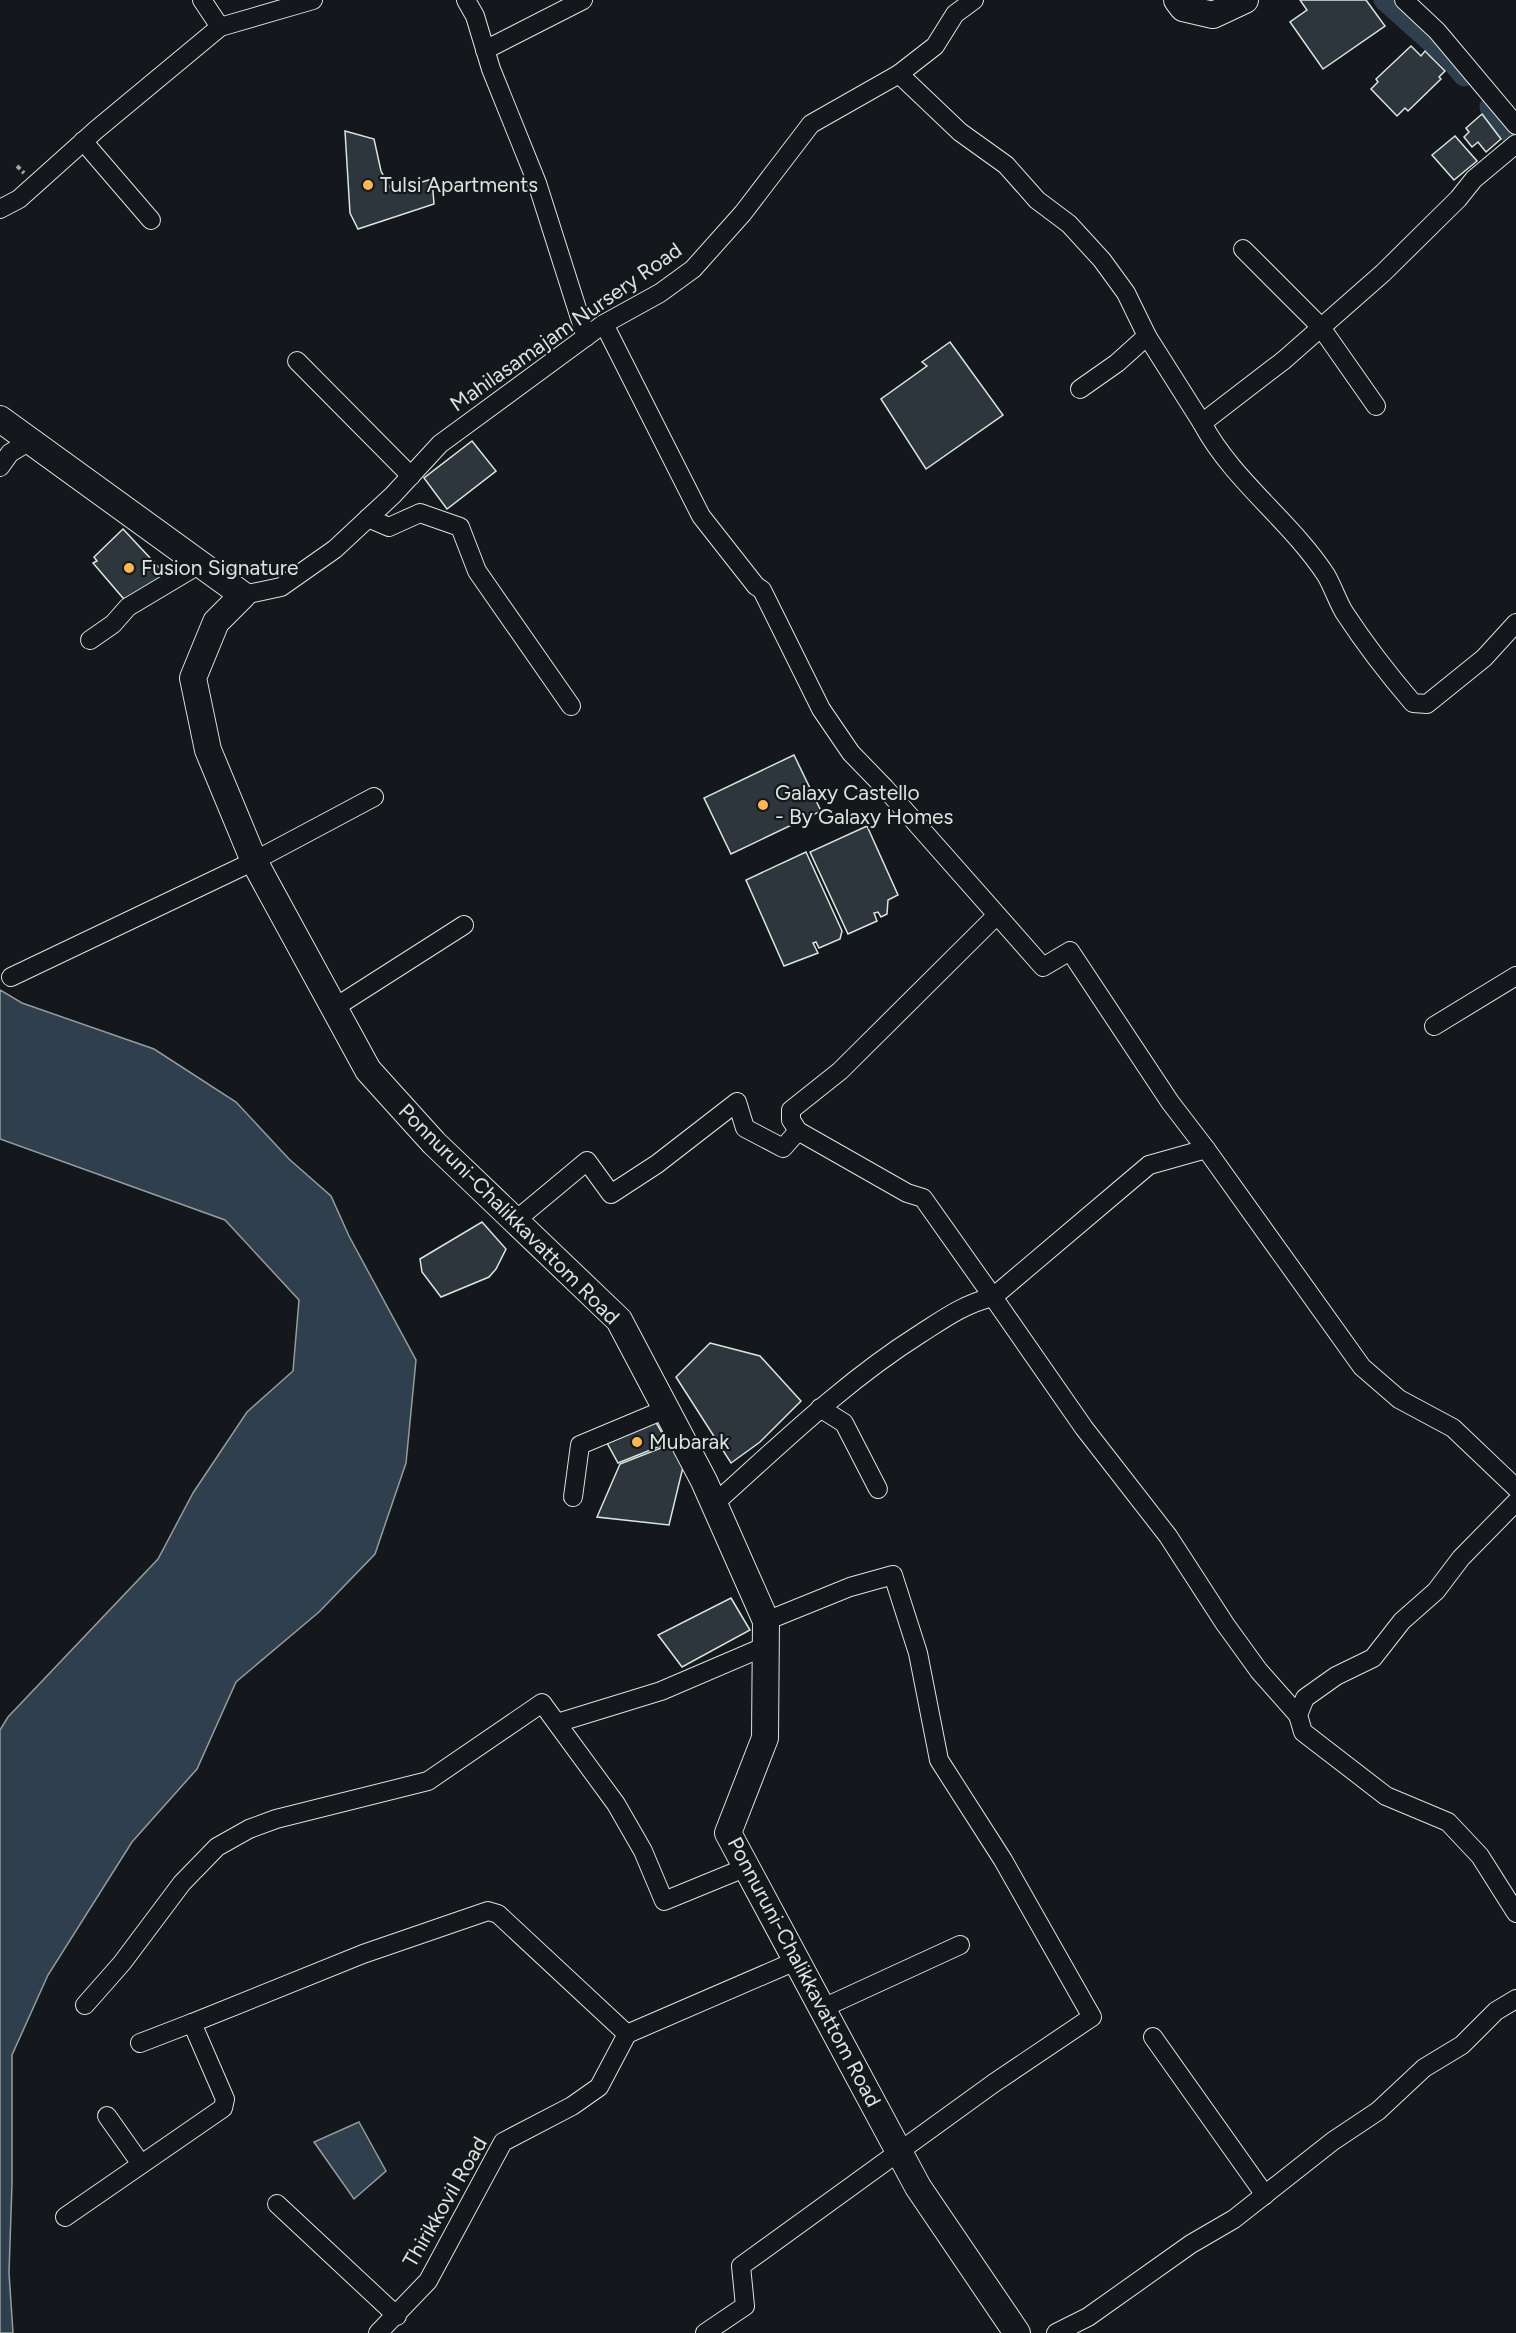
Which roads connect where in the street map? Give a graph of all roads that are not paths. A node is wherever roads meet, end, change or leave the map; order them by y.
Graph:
1 (202, 0) edge
2 (313, 0) edge
3 (466, 0) edge
4 (582, 0) edge
5 (974, 0) edge
6 (1177, 0) edge
7 (1245, 0) edge
8 (1404, 0) edge
9 (219, 27) junction
10 (485, 50) junction
11 (899, 74) junction
12 (1516, 125) edge
13 (83, 141) junction
14 (1516, 144) edge
15 (0, 209) edge
16 (151, 220) dead end
17 (1243, 249) dead end
18 (604, 324) junction
19 (1320, 326) junction
20 (1147, 336) junction
21 (586, 337) junction
22 (297, 361) dead end
23 (1080, 389) dead end
24 (1376, 406) dead end
25 (0, 419) edge
26 (1202, 423) junction
27 (30, 441) junction
28 (0, 466) edge
29 (411, 476) junction
30 (368, 518) junction
31 (200, 564) junction
32 (243, 596) junction
33 (1516, 623) edge
34 (90, 640) dead end
35 (572, 706) dead end
36 (374, 797) dead end
37 (254, 861) junction
38 (997, 915) junction
39 (464, 925) dead end
40 (1516, 976) edge
41 (11, 977) dead end
42 (334, 1008) junction
43 (1434, 1026) dead end
44 (798, 1131) junction
45 (1206, 1149) junction
46 (515, 1221) junction
47 (993, 1298) junction
48 (820, 1408) junction
49 (666, 1409) junction
50 (1516, 1488) edge
51 (878, 1489) dead end
52 (573, 1497) dead end
53 (1516, 1502) edge
54 (714, 1504) junction
55 (766, 1633) junction
56 (1298, 1715) junction
57 (556, 1723) junction
58 (747, 1867) junction
59 (1516, 1913) edge
60 (960, 1945) dead end
61 (798, 1960) junction
62 (1516, 1999) edge
63 (85, 2005) dead end
64 (823, 2007) junction
65 (192, 2023) junction
66 (627, 2034) junction
67 (1153, 2037) dead end
68 (140, 2043) dead end
69 (107, 2116) dead end
70 (899, 2152) junction
71 (141, 2164) junction
72 (1265, 2195) junction
73 (277, 2204) dead end
74 (65, 2217) dead end
75 (397, 2316) junction
76 (378, 2333) edge
77 (705, 2333) edge
78 (1017, 2333) edge
79 (1056, 2333) edge

1 - 9 street
2 - 9 street
3 - 10 street
4 - 10 street
5 - 11 street, Mahilasamajam Nursery Road
6 - 7 street
8 - 12 street
9 - 13 street
10 - 21 street
11 - 18 street, Mahilasamajam Nursery Road
11 - 20 street
13 - 15 street
13 - 16 street
14 - 19 street
17 - 19 street
18 - 21 street, Mahilasamajam Nursery Road
18 - 38 street
19 - 24 street
19 - 26 street
20 - 23 street
20 - 26 street
21 - 29 street, Mahilasamajam Nursery Road
22 - 29 street
25 - 27 street
26 - 33 street
27 - 28 street
27 - 31 street
29 - 30 street, Mahilasamajam Nursery Road
30 - 32 street, Mahilasamajam Nursery Road
30 - 35 street
31 - 32 street
31 - 34 street
32 - 37 street, Ponnuruni-Chalikkavattom Road
36 - 37 street
37 - 41 street
37 - 42 street, Ponnuruni-Chalikkavattom Road
38 - 44 street
38 - 45 street
39 - 42 street
40 - 43 street
42 - 46 street, Ponnuruni-Chalikkavattom Road
44 - 46 street
44 - 47 street
45 - 47 street
45 - 50 street
46 - 49 street, Ponnuruni-Chalikkavattom Road
47 - 48 street
47 - 56 street
48 - 51 street
48 - 54 street
49 - 52 street
49 - 54 street, Ponnuruni-Chalikkavattom Road
53 - 56 street
54 - 55 street, Ponnuruni-Chalikkavattom Road
55 - 57 street
55 - 58 street, Ponnuruni-Chalikkavattom Road
55 - 70 street
56 - 59 street
57 - 58 street
57 - 63 street
58 - 61 street, Ponnuruni-Chalikkavattom Road
60 - 64 street
61 - 64 street, Ponnuruni-Chalikkavattom Road
61 - 66 street
62 - 72 street
64 - 70 street, Ponnuruni-Chalikkavattom Road
65 - 66 street
65 - 68 street
65 - 71 street
66 - 75 street, Thirikkovil Road
67 - 72 street
69 - 71 street
70 - 77 street
70 - 78 street, Ponnuruni-Chalikkavattom Road
71 - 74 street
72 - 79 street
73 - 75 street
75 - 76 street, Thirikkovil Road

